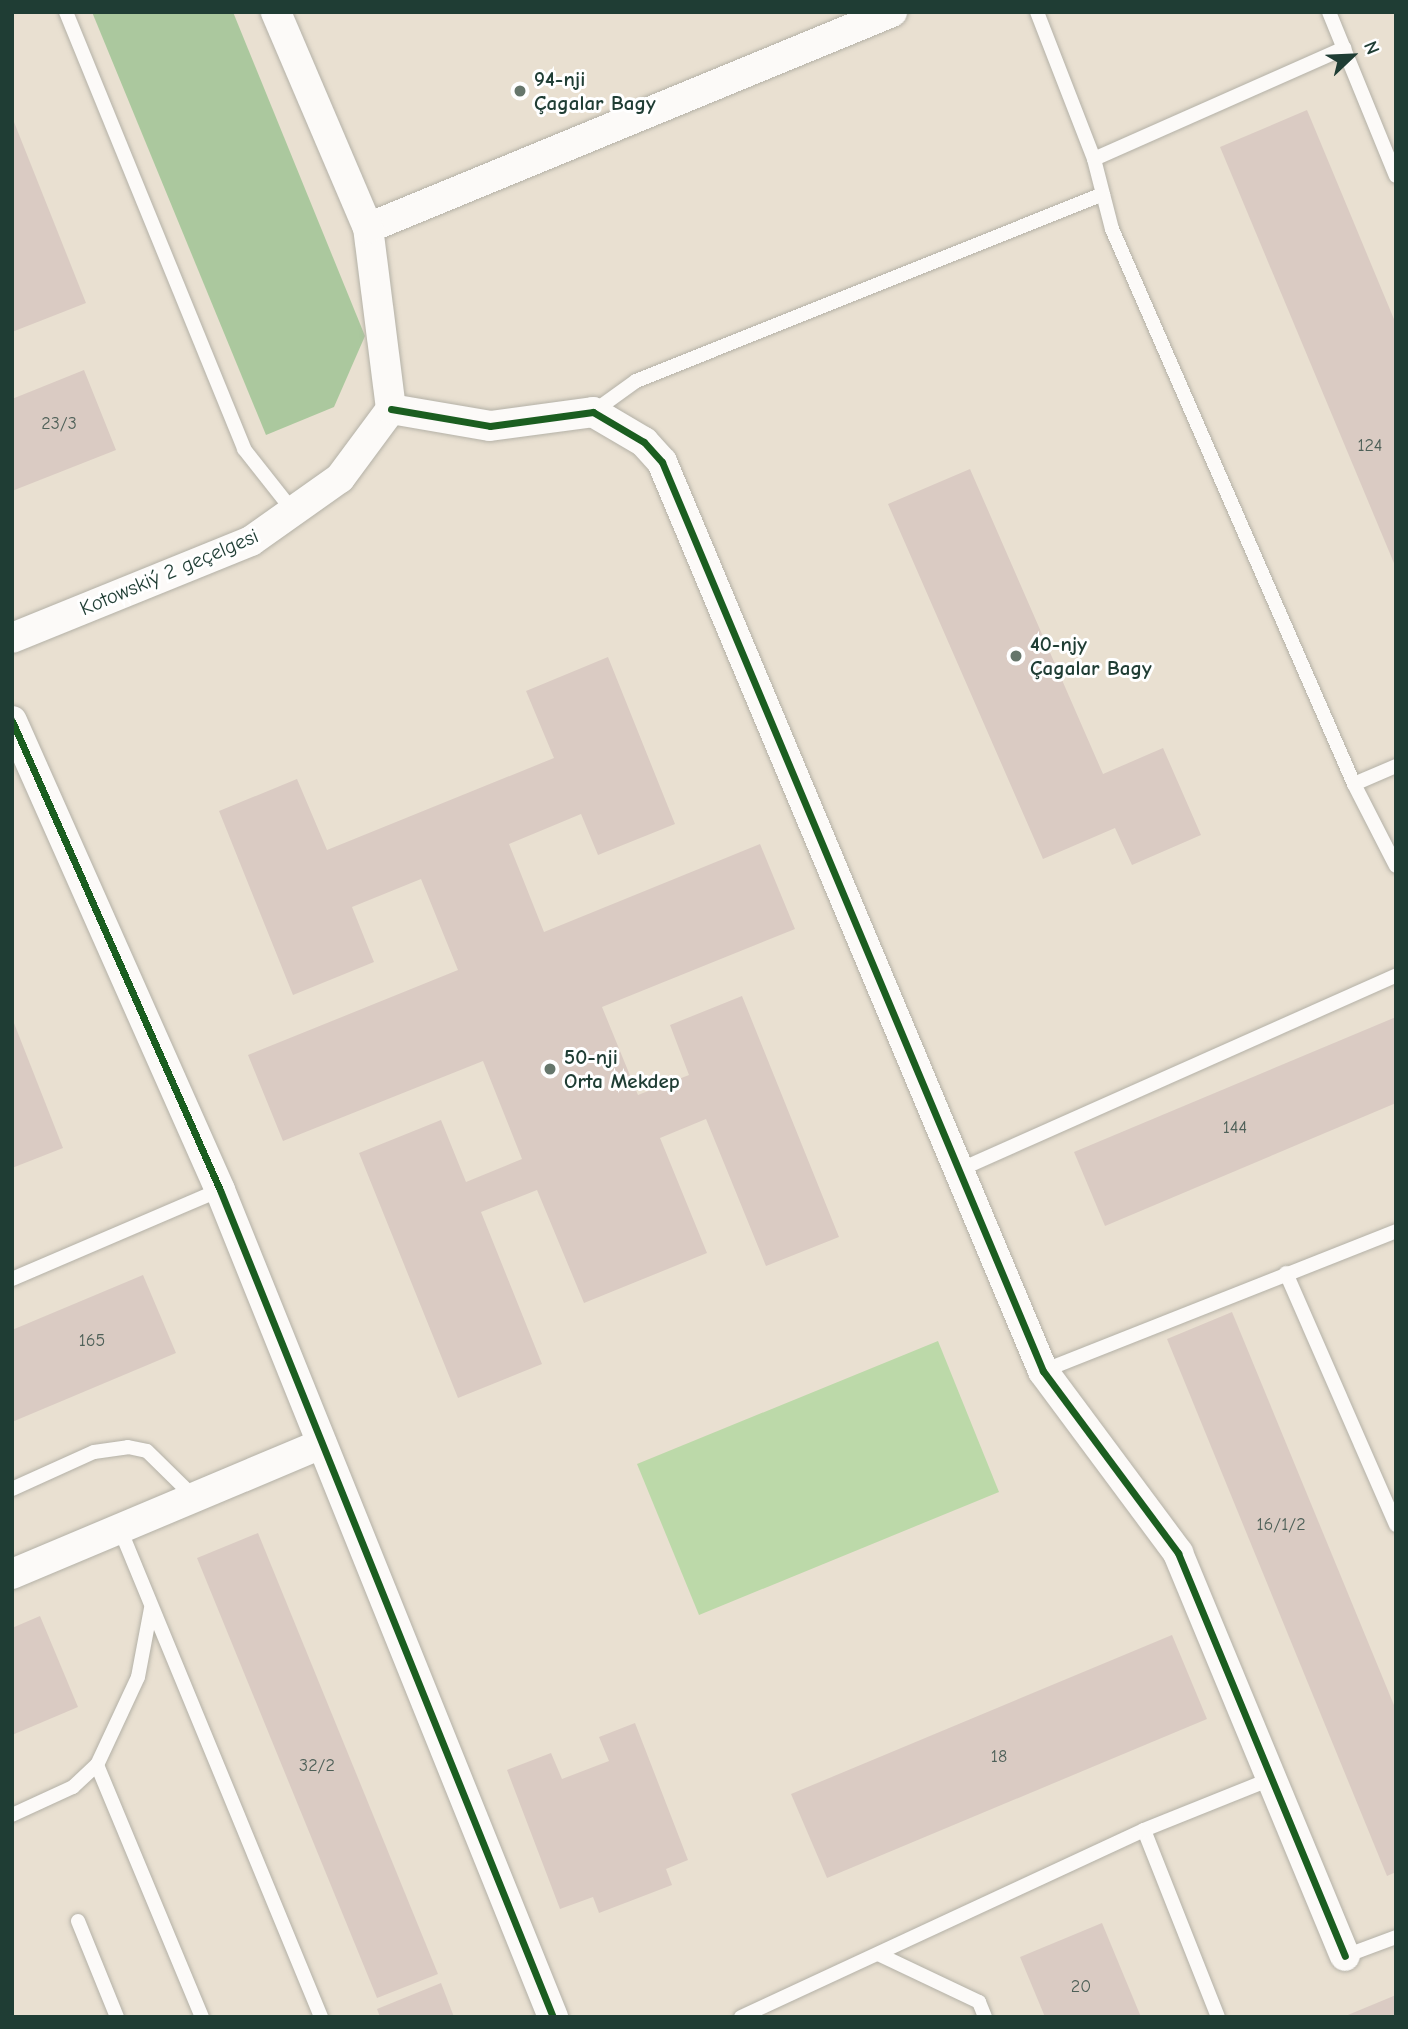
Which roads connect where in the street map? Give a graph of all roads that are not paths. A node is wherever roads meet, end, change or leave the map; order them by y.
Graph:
1 (66, 12) edge
2 (276, 12) edge
3 (892, 12) edge
4 (1037, 12) edge
5 (1334, 14) edge
6 (1344, 48) junction
7 (1094, 159) junction
8 (1396, 176) edge
9 (1103, 194) junction
10 (368, 228) junction
11 (391, 409) junction
12 (593, 412) junction
13 (293, 512) junction
14 (12, 638) edge
15 (12, 721) edge
16 (1396, 766) edge
17 (1354, 784) junction
18 (1396, 866) edge
19 (1396, 975) edge
20 (959, 1171) junction
21 (220, 1190) junction
22 (1396, 1231) edge
23 (1286, 1273) junction
24 (12, 1279) edge
25 (1043, 1371) junction
26 (322, 1444) junction
27 (12, 1489) edge
28 (195, 1498) junction
29 (1396, 1525) edge
30 (120, 1529) junction
31 (12, 1574) edge
32 (152, 1607) junction
33 (97, 1765) junction
34 (1271, 1779) junction
35 (12, 1815) edge
36 (1144, 1830) junction
37 (78, 1921) dead end
38 (1396, 1937) edge
39 (878, 1954) junction
40 (1345, 1956) joint
41 (117, 2017) edge
42 (202, 2017) edge
43 (321, 2017) edge
44 (553, 2017) edge
45 (741, 2017) edge
46 (985, 2017) edge
47 (1218, 2017) edge

1 - 13 lane
2 - 10 street
3 - 10 street
4 - 7 lane
5 - 6 lane
6 - 7 lane
6 - 8 lane
7 - 9 lane
9 - 12 lane
9 - 17 lane
10 - 11 street
11 - 12 street
11 - 13 street, Kotowskiý 2 geçelgesi
12 - 20 street
13 - 14 street, Kotowskiý 2 geçelgesi
15 - 21 street
16 - 17 lane
17 - 18 lane
19 - 20 lane
20 - 25 street
21 - 24 lane
21 - 26 street
22 - 23 lane
23 - 25 lane
23 - 29 lane
25 - 34 street
26 - 28 street
26 - 44 street
27 - 28 lane
28 - 30 street
30 - 31 street
30 - 32 lane
32 - 33 lane
32 - 43 lane
33 - 35 lane
33 - 42 lane
34 - 36 lane
34 - 40 street
36 - 39 lane
36 - 47 lane
37 - 41 lane
38 - 40 lane
39 - 45 lane
39 - 46 lane

